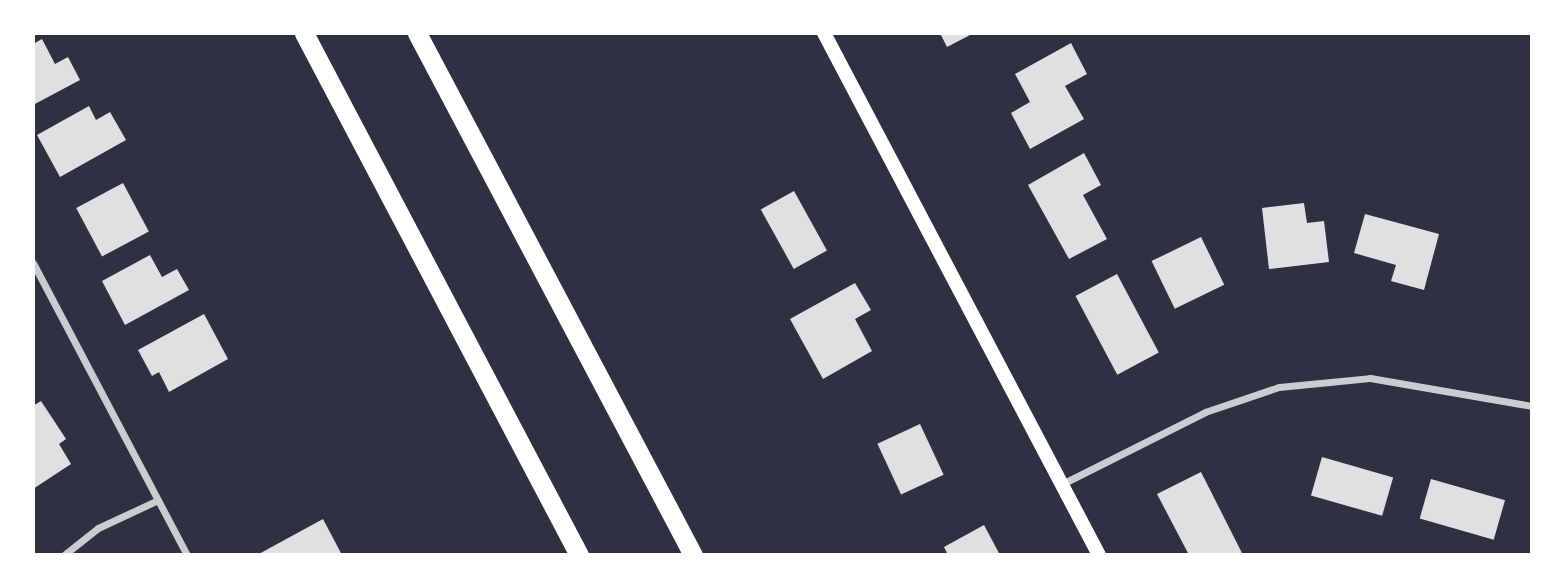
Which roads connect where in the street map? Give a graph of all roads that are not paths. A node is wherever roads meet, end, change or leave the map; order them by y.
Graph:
1 (304, 33) edge
2 (417, 33) edge
3 (824, 33) edge
4 (33, 263) edge
5 (1532, 407) edge
6 (1064, 483) junction
7 (158, 500) junction
8 (64, 555) edge
9 (187, 555) edge
10 (579, 555) edge
11 (692, 555) edge
12 (1098, 555) edge

1 - 10 highway
2 - 11 highway
3 - 6 main road
4 - 7 street
5 - 6 street
6 - 12 main road
7 - 8 street
7 - 9 street

